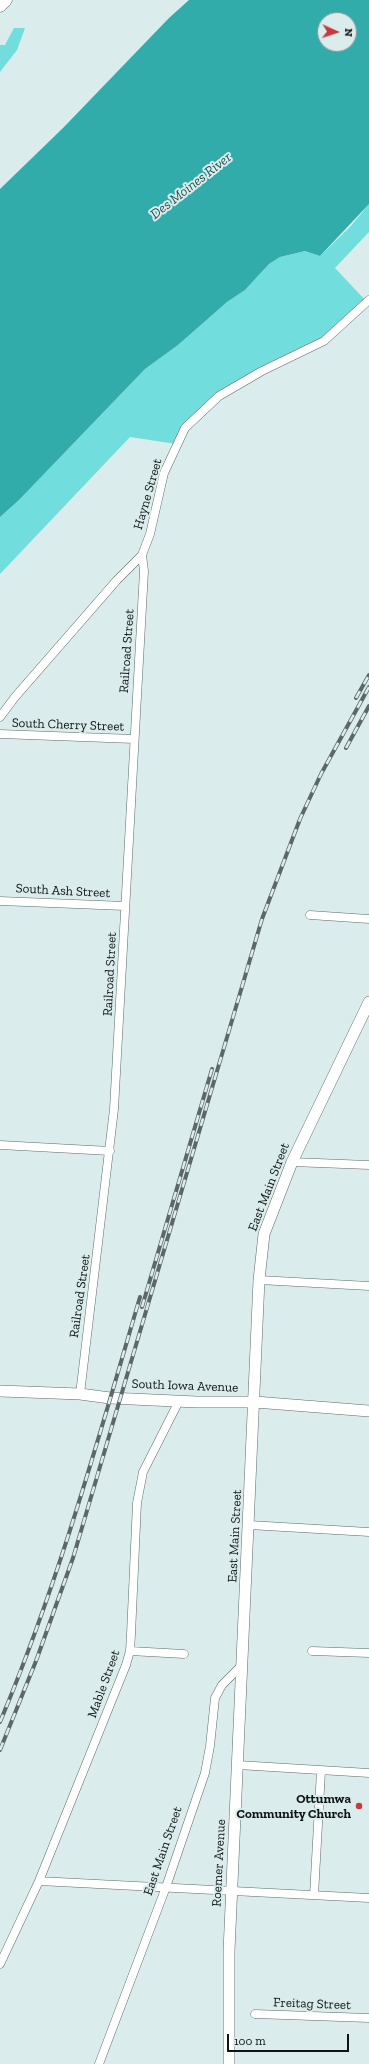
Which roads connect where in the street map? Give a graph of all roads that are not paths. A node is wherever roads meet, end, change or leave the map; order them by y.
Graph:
1 (6, 0) edge
2 (0, 6) edge
3 (369, 300) edge
4 (142, 555) junction
5 (0, 717) edge
6 (0, 734) edge
7 (134, 739) junction
8 (0, 901) edge
9 (125, 906) junction
10 (310, 915) dead end
11 (369, 919) edge
12 (368, 1009) edge
13 (0, 1145) edge
14 (110, 1151) junction
15 (292, 1162) junction
16 (369, 1165) edge
17 (259, 1280) junction
18 (369, 1286) edge
19 (0, 1391) edge
20 (80, 1394) junction
21 (179, 1401) junction
22 (255, 1402) junction
23 (369, 1411) edge
24 (249, 1525) junction
25 (369, 1532) edge
26 (130, 1651) junction
27 (312, 1651) dead end
28 (369, 1653) edge
29 (184, 1654) dead end
30 (243, 1664) junction
31 (238, 1765) junction
32 (321, 1771) junction
33 (369, 1773) edge
34 (40, 1880) junction
35 (166, 1887) junction
36 (232, 1890) junction
37 (314, 1895) junction
38 (369, 1898) edge
39 (0, 1964) edge
40 (255, 2014) dead end
41 (369, 2018) edge
42 (100, 2064) edge
43 (229, 2064) edge

1 - 2 highway
3 - 4 street, Hayne Street
4 - 5 street, Hayne Street
4 - 7 street, Railroad Street
6 - 7 street, South Cherry Street
7 - 9 street, Railroad Street
8 - 9 street, South Ash Street
9 - 14 street, Railroad Street
10 - 11 street
12 - 15 main road, East Main Street
13 - 14 street
14 - 20 street, Railroad Street
15 - 16 street
15 - 17 main road, East Main Street
17 - 18 street
17 - 22 main road, East Main Street
19 - 20 main road, South Iowa Avenue
20 - 21 main road, South Iowa Avenue
21 - 22 main road, South Iowa Avenue
21 - 26 street, Mable Street
22 - 23 main road, South Iowa Avenue
22 - 24 main road, East Main Street
24 - 25 street
24 - 30 main road, East Main Street
26 - 29 street
26 - 34 street, Mable Street
27 - 28 street
30 - 31 main road, Roemer Avenue
30 - 35 street, East Main Street
31 - 32 street
31 - 36 main road, Roemer Avenue
32 - 33 street
32 - 37 street
34 - 35 street
34 - 39 street, Mable Street
35 - 36 street
35 - 42 street, East Main Street
36 - 37 street
36 - 43 main road, Roemer Avenue
37 - 38 street
40 - 41 street, Freitag Street

